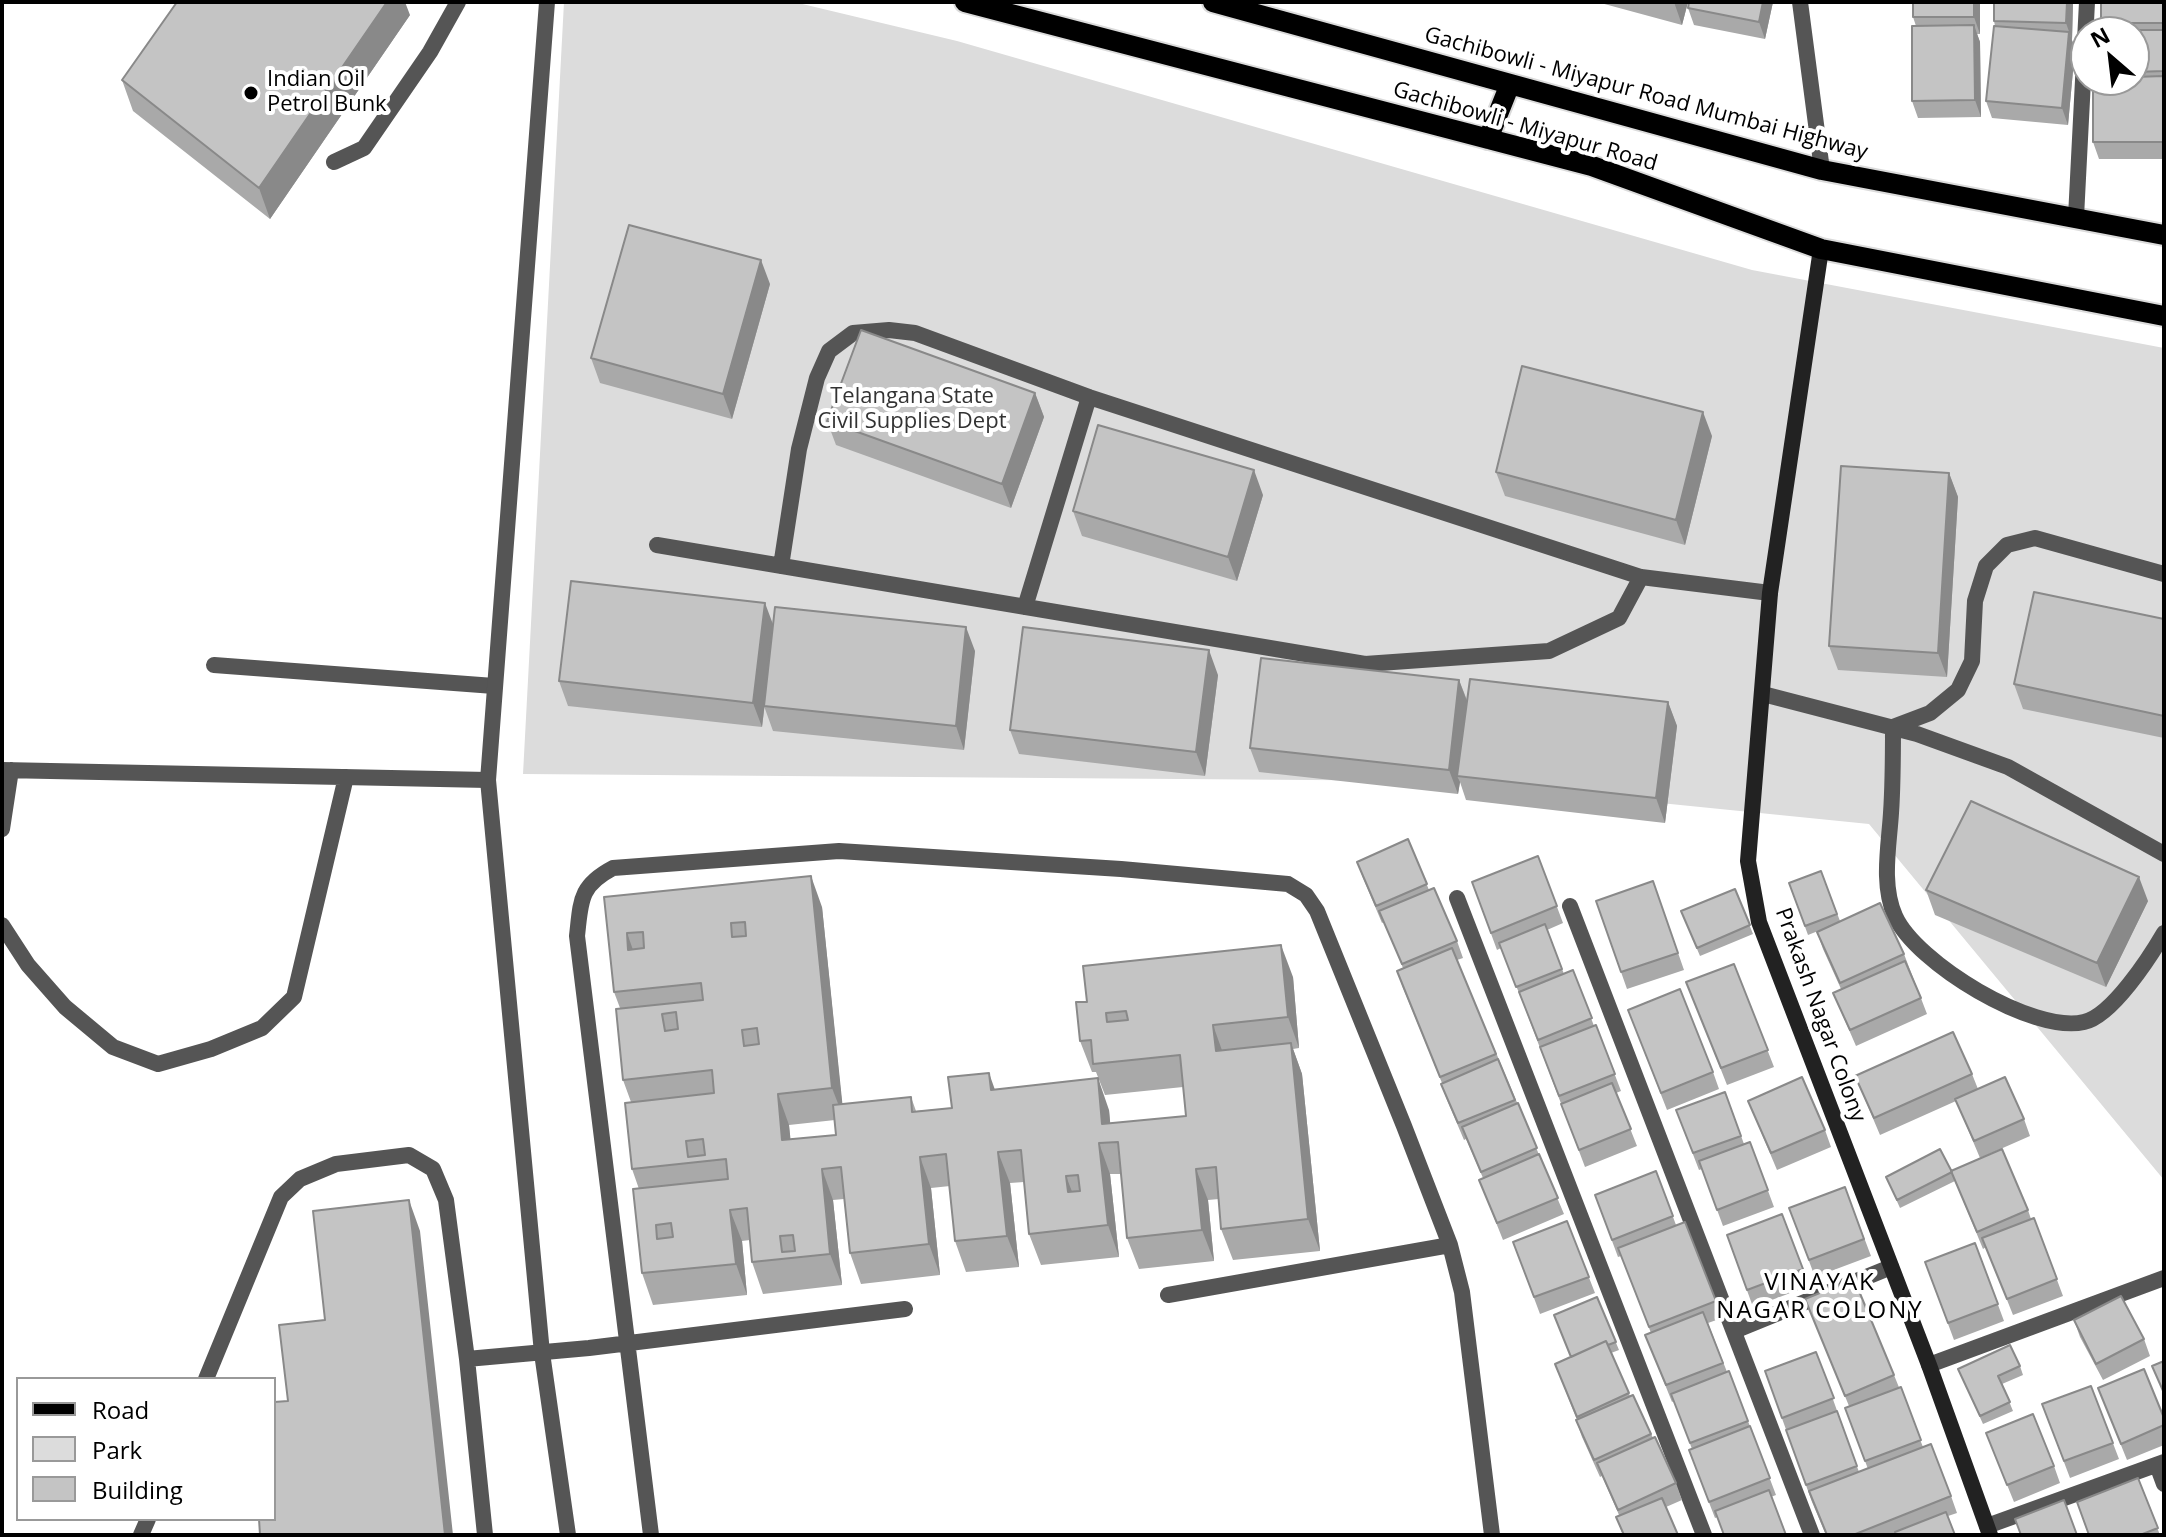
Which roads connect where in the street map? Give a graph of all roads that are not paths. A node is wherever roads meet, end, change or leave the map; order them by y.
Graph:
1 (449, 2) edge
2 (458, 2) edge
3 (547, 2) edge
4 (965, 2) edge
5 (1213, 2) edge
6 (1800, 2) edge
7 (2087, 2) edge
8 (1510, 84) junction
9 (1488, 139) junction
10 (334, 162) dead end
11 (1822, 170) junction
12 (2076, 217) junction
13 (2164, 235) edge
14 (1821, 249) junction
15 (2164, 316) edge
16 (1089, 397) junction
17 (657, 545) dead end
18 (781, 566) junction
19 (2164, 574) edge
20 (1641, 577) junction
21 (1770, 593) junction
22 (1025, 607) junction
23 (214, 665) dead end
24 (494, 686) junction
25 (1763, 694) junction
26 (1893, 727) junction
27 (6, 770) edge
28 (346, 777) junction
29 (488, 780) junction
30 (2, 829) edge
31 (2164, 854) edge
32 (1457, 898) dead end
33 (1570, 906) dead end
34 (2, 925) edge
35 (2164, 933) edge
36 (1450, 1245) junction
37 (1891, 1267) junction
38 (2164, 1278) edge
39 (1168, 1295) dead end
40 (905, 1309) dead end
41 (1734, 1331) junction
42 (629, 1344) junction
43 (542, 1353) junction
44 (467, 1359) junction
45 (1929, 1365) junction
46 (207, 1377) edge
47 (2161, 1464) edge
48 (2164, 1484) edge
49 (1989, 1531) edge
50 (485, 1535) edge
51 (568, 1535) edge
52 (651, 1535) edge
53 (1492, 1535) edge
54 (1704, 1535) edge
55 (1812, 1535) edge

1 - 2 street
2 - 10 street
3 - 24 street
4 - 9 main road, Gachibowli - Miyapur Road
5 - 8 main road, Gachibowli - Miyapur Road Mumbai Highway
6 - 11 street
7 - 12 street
8 - 9 main road
8 - 11 main road, Gachibowli - Miyapur Road Mumbai Highway
9 - 14 main road, Gachibowli - Miyapur Road
11 - 12 main road, Gachibowli - Miyapur Road Mumbai Highway
12 - 13 main road, Gachibowli - Miyapur Road Mumbai Highway
14 - 15 main road, Gachibowli - Miyapur Road
14 - 21 street, Prakash Nagar Colony
16 - 18 street
16 - 20 street
16 - 22 street
17 - 18 street
18 - 22 street
19 - 26 street
20 - 21 street
20 - 22 street
21 - 25 street, Prakash Nagar Colony
23 - 24 street
24 - 29 street
25 - 26 street
25 - 37 street, Prakash Nagar Colony
26 - 31 street
26 - 35 street
27 - 28 street
27 - 30 street
28 - 29 street
28 - 34 street
29 - 43 street
32 - 54 street
33 - 41 street
36 - 39 street
36 - 42 street
36 - 53 street
37 - 41 street
37 - 45 street, Prakash Nagar Colony
38 - 45 street
40 - 42 street
41 - 55 street
42 - 43 street
42 - 52 street
43 - 44 street
43 - 51 street
44 - 46 street
44 - 50 street
45 - 49 street, Prakash Nagar Colony
47 - 48 street
47 - 49 street

